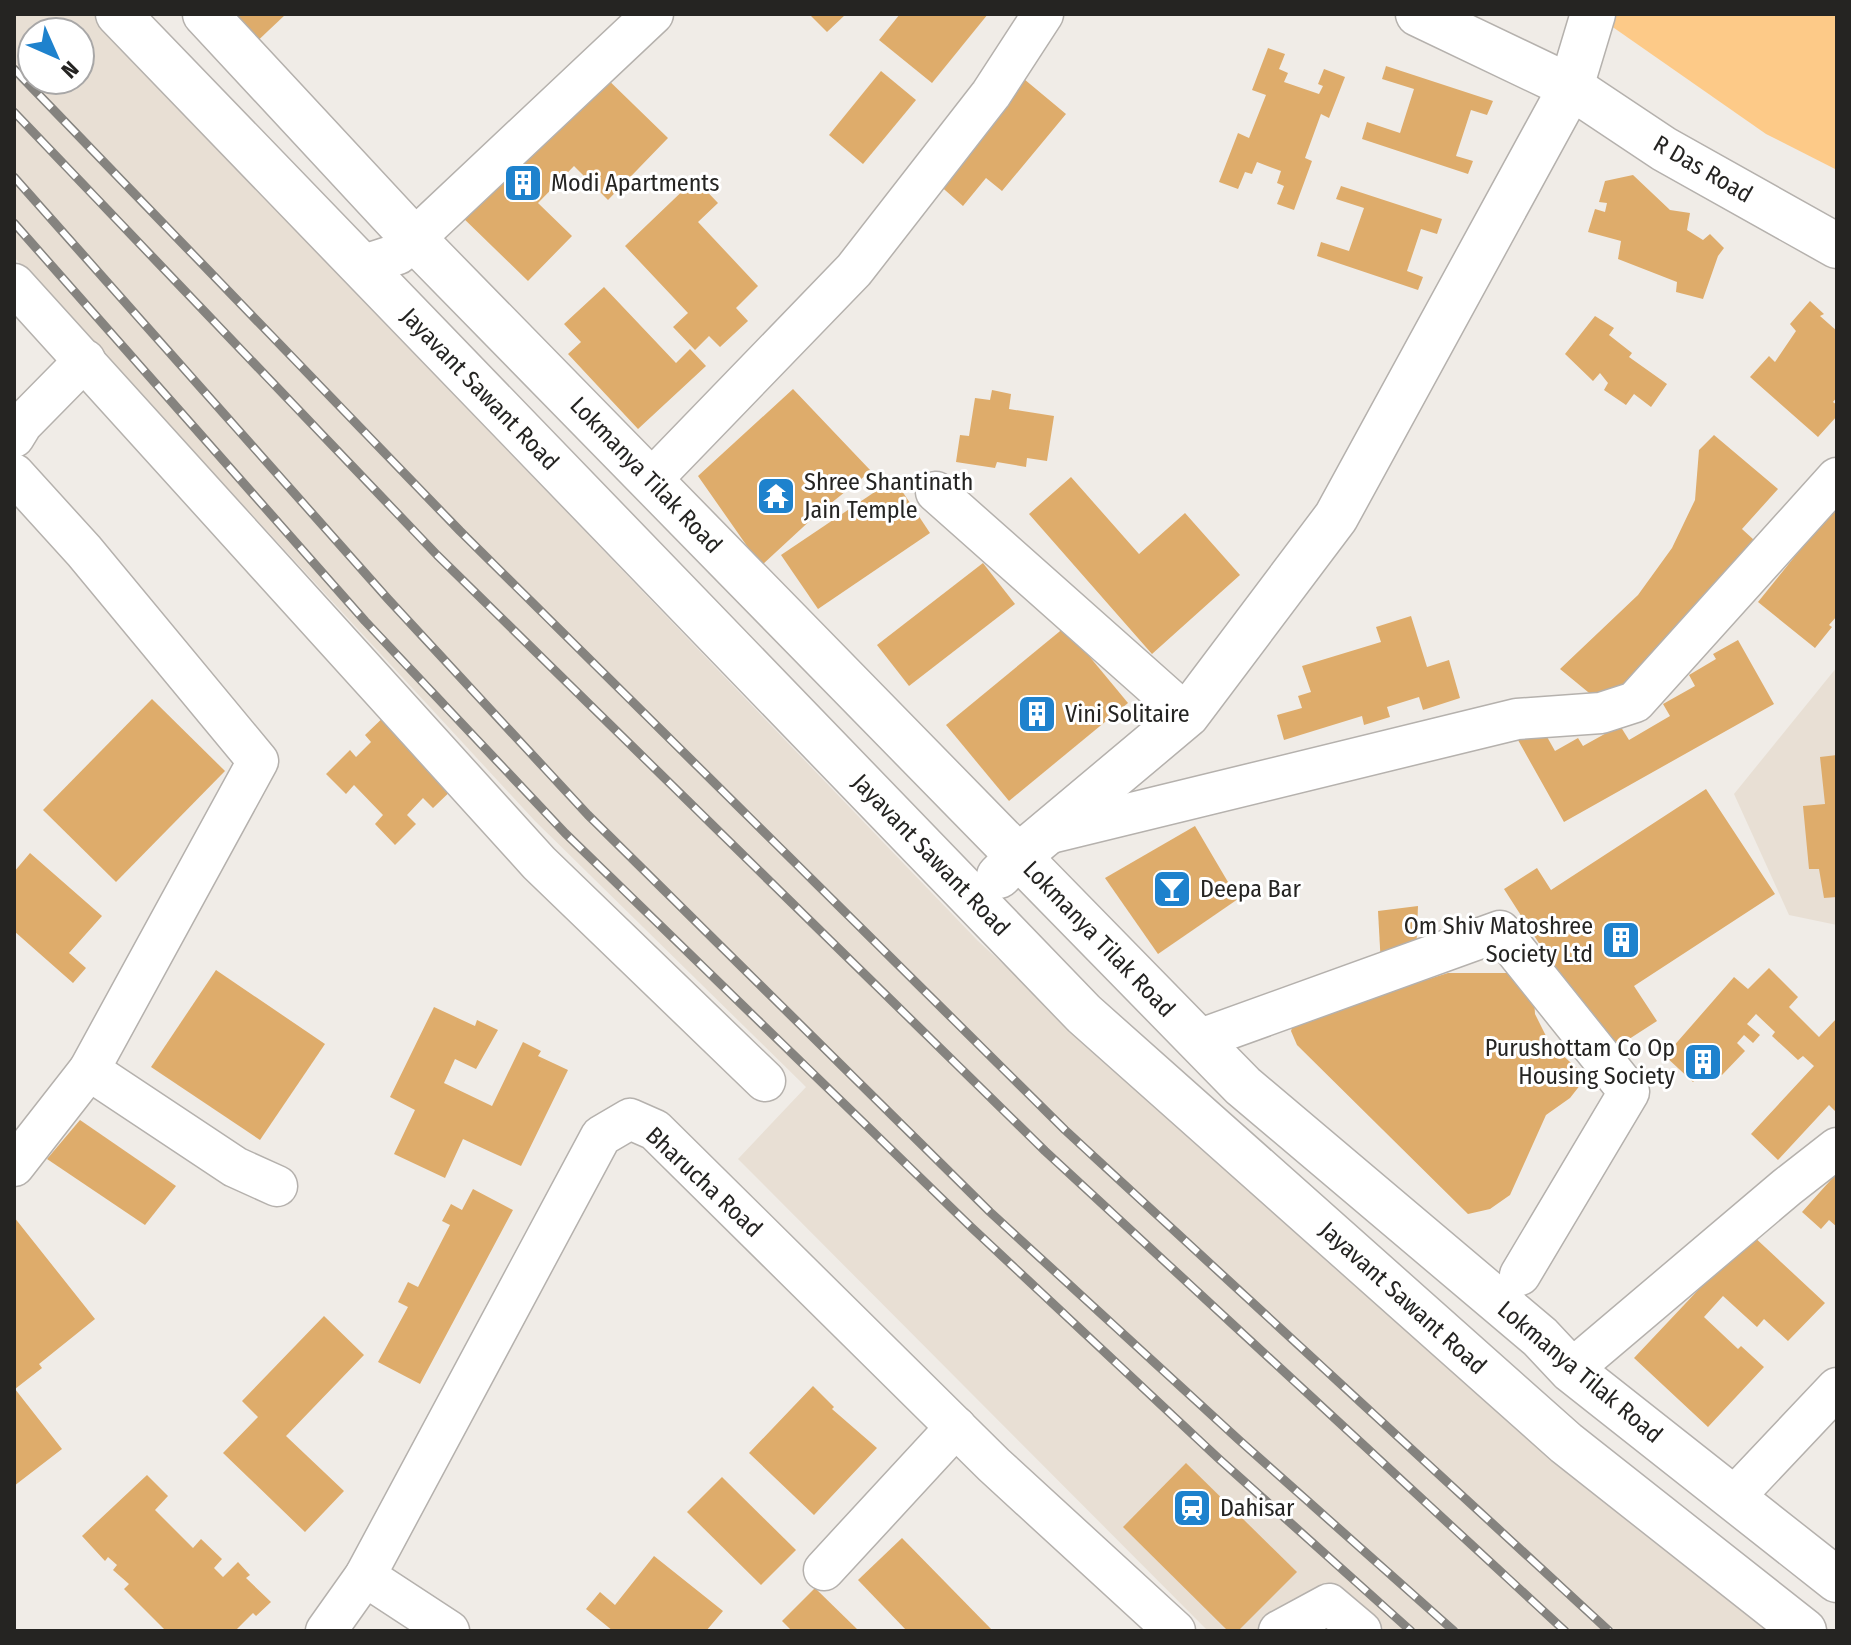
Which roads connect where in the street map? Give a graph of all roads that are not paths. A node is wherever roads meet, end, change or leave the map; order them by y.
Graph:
1 (118, 14) edge
2 (205, 14) edge
3 (653, 14) edge
4 (1043, 14) edge
5 (1418, 14) edge
6 (1588, 29) edge
7 (1571, 87) junction
8 (414, 239) junction
9 (1837, 246) edge
10 (361, 266) junction
11 (14, 284) edge
12 (85, 360) junction
13 (14, 437) edge
14 (14, 474) edge
15 (1837, 478) edge
16 (651, 480) junction
17 (936, 492) dead end
18 (1187, 715) junction
19 (1033, 845) junction
20 (975, 900) junction
21 (1198, 1040) junction
22 (89, 1070) junction
23 (765, 1081) dead end
24 (1837, 1148) edge
25 (14, 1166) edge
26 (277, 1186) dead end
27 (1520, 1275) dead end
28 (1571, 1370) junction
29 (1837, 1388) edge
30 (956, 1427) junction
31 (1733, 1498) junction
32 (824, 1570) dead end
33 (365, 1576) junction
34 (1837, 1580) edge
35 (326, 1631) edge
36 (449, 1631) edge
37 (1175, 1631) edge
38 (1279, 1631) edge
39 (1361, 1631) edge
40 (1804, 1631) edge

1 - 10 street, Jayavant Sawant Road
2 - 8 street
3 - 8 street
4 - 16 street
5 - 7 street, R Das Road
6 - 7 street
7 - 9 street, R Das Road
7 - 18 street
8 - 10 street
8 - 16 street, Lokmanya Tilak Road
10 - 20 street, Jayavant Sawant Road
11 - 12 street
12 - 13 street
12 - 23 street
14 - 22 street
15 - 19 street
16 - 19 street, Lokmanya Tilak Road
17 - 18 street
18 - 19 street
19 - 20 street
19 - 21 street, Lokmanya Tilak Road
20 - 40 street, Jayavant Sawant Road
21 - 27 street
21 - 28 street, Lokmanya Tilak Road
22 - 25 street
22 - 26 street
24 - 28 street
28 - 31 street, Lokmanya Tilak Road
29 - 31 street
30 - 32 street
30 - 33 street, Bharucha Road
30 - 37 street, Bharucha Road
31 - 34 street, Lokmanya Tilak Road
33 - 35 street, Bharucha Road
33 - 36 street
38 - 39 street

